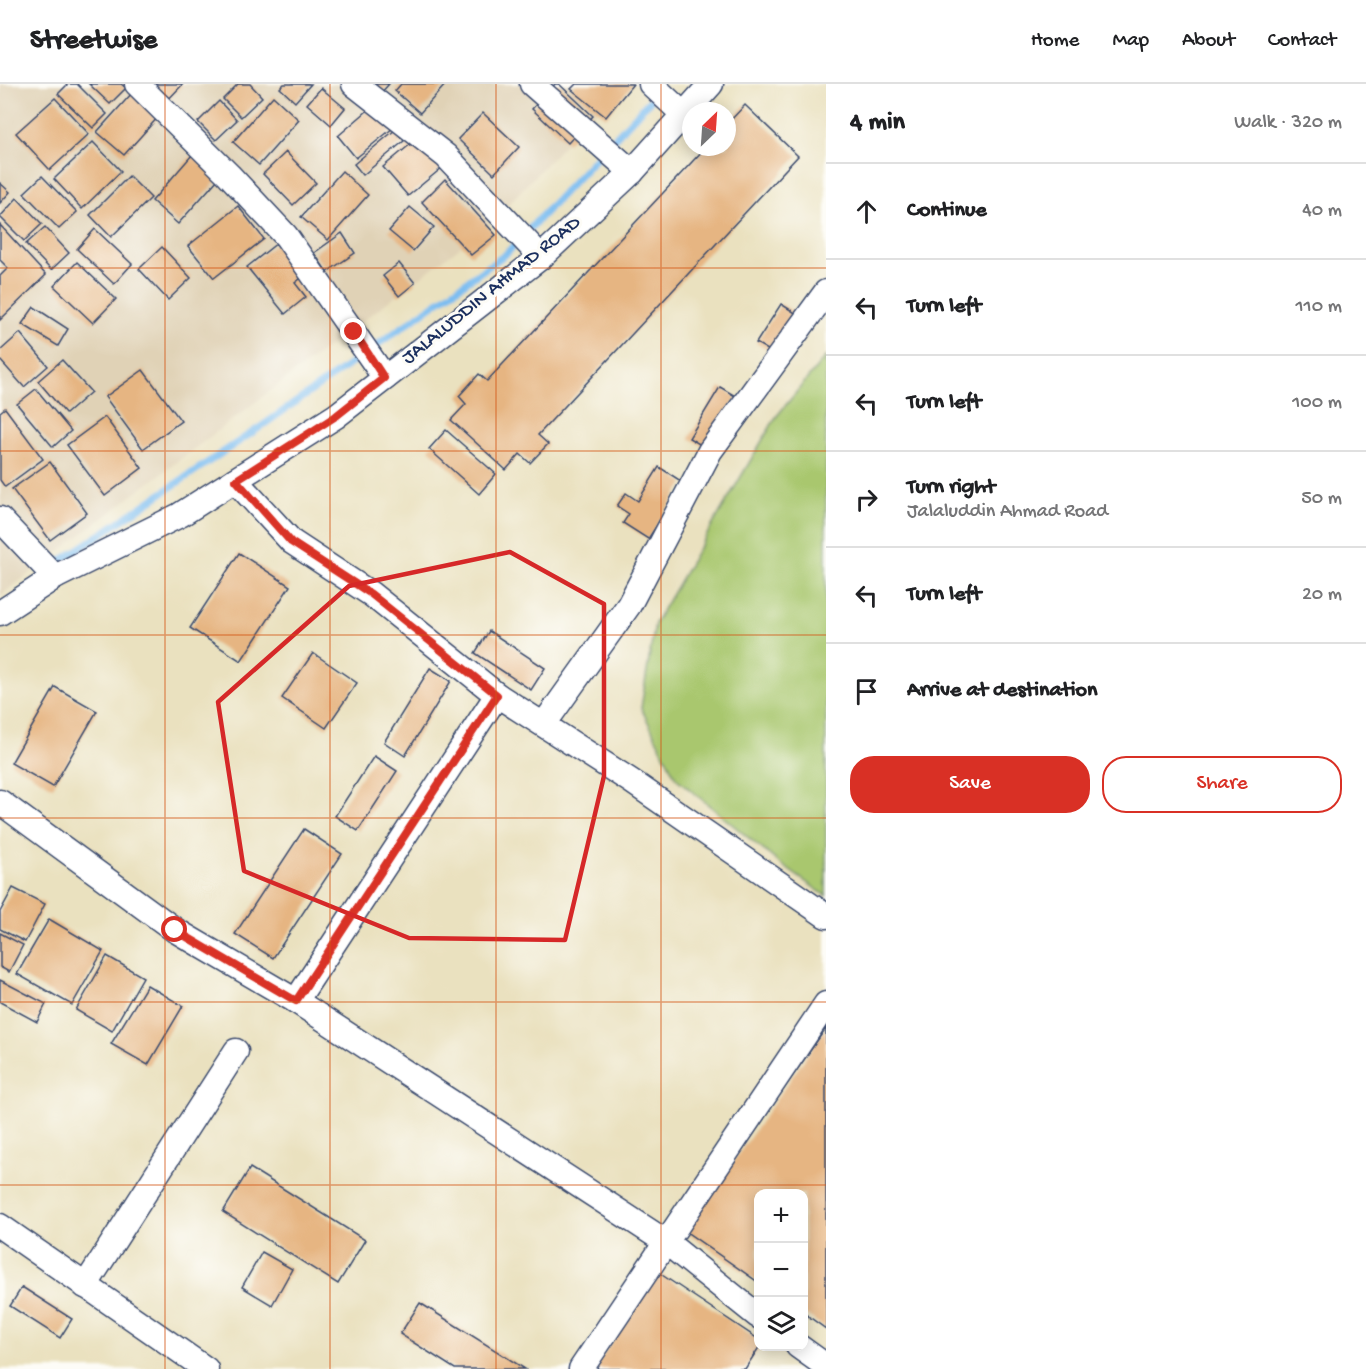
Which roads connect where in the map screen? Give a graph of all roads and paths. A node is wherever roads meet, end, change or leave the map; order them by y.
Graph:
1 (137, 84) edge
2 (354, 84) edge
3 (532, 84) edge
4 (651, 84) edge
5 (711, 84) edge
6 (694, 102) edge
7 (682, 113) edge
8 (682, 115) edge
9 (632, 171) junction
10 (540, 257) junction
11 (826, 292) edge
12 (384, 378) junction
13 (236, 480) junction
14 (0, 519) edge
15 (55, 577) junction
16 (0, 613) edge
17 (497, 695) junction
18 (544, 724) junction
19 (0, 802) edge
20 (826, 916) edge
21 (296, 1001) junction
22 (826, 1004) edge
23 (236, 1051) dead end
24 (0, 1226) edge
25 (666, 1242) junction
26 (85, 1286) junction
27 (754, 1312) edge
28 (804, 1351) edge
29 (826, 1366) edge
30 (206, 1369) edge
31 (581, 1369) edge

1 - 12 street
2 - 10 street
3 - 9 street
4 - 7 street
5 - 6 street, JALALUDDIN AHMAD ROAD
8 - 9 street, JALALUDDIN AHMAD ROAD
9 - 10 street, JALALUDDIN AHMAD ROAD
10 - 12 street, JALALUDDIN AHMAD ROAD
11 - 18 street
12 - 13 street, JALALUDDIN AHMAD ROAD
13 - 15 street, JALALUDDIN AHMAD ROAD
13 - 17 street
14 - 15 street
15 - 16 street, JALALUDDIN AHMAD ROAD
17 - 18 street
17 - 21 street
18 - 20 street
19 - 21 street
21 - 25 street
22 - 25 street
23 - 26 street
24 - 26 street
25 - 27 street
25 - 31 street
26 - 30 street
28 - 29 street

